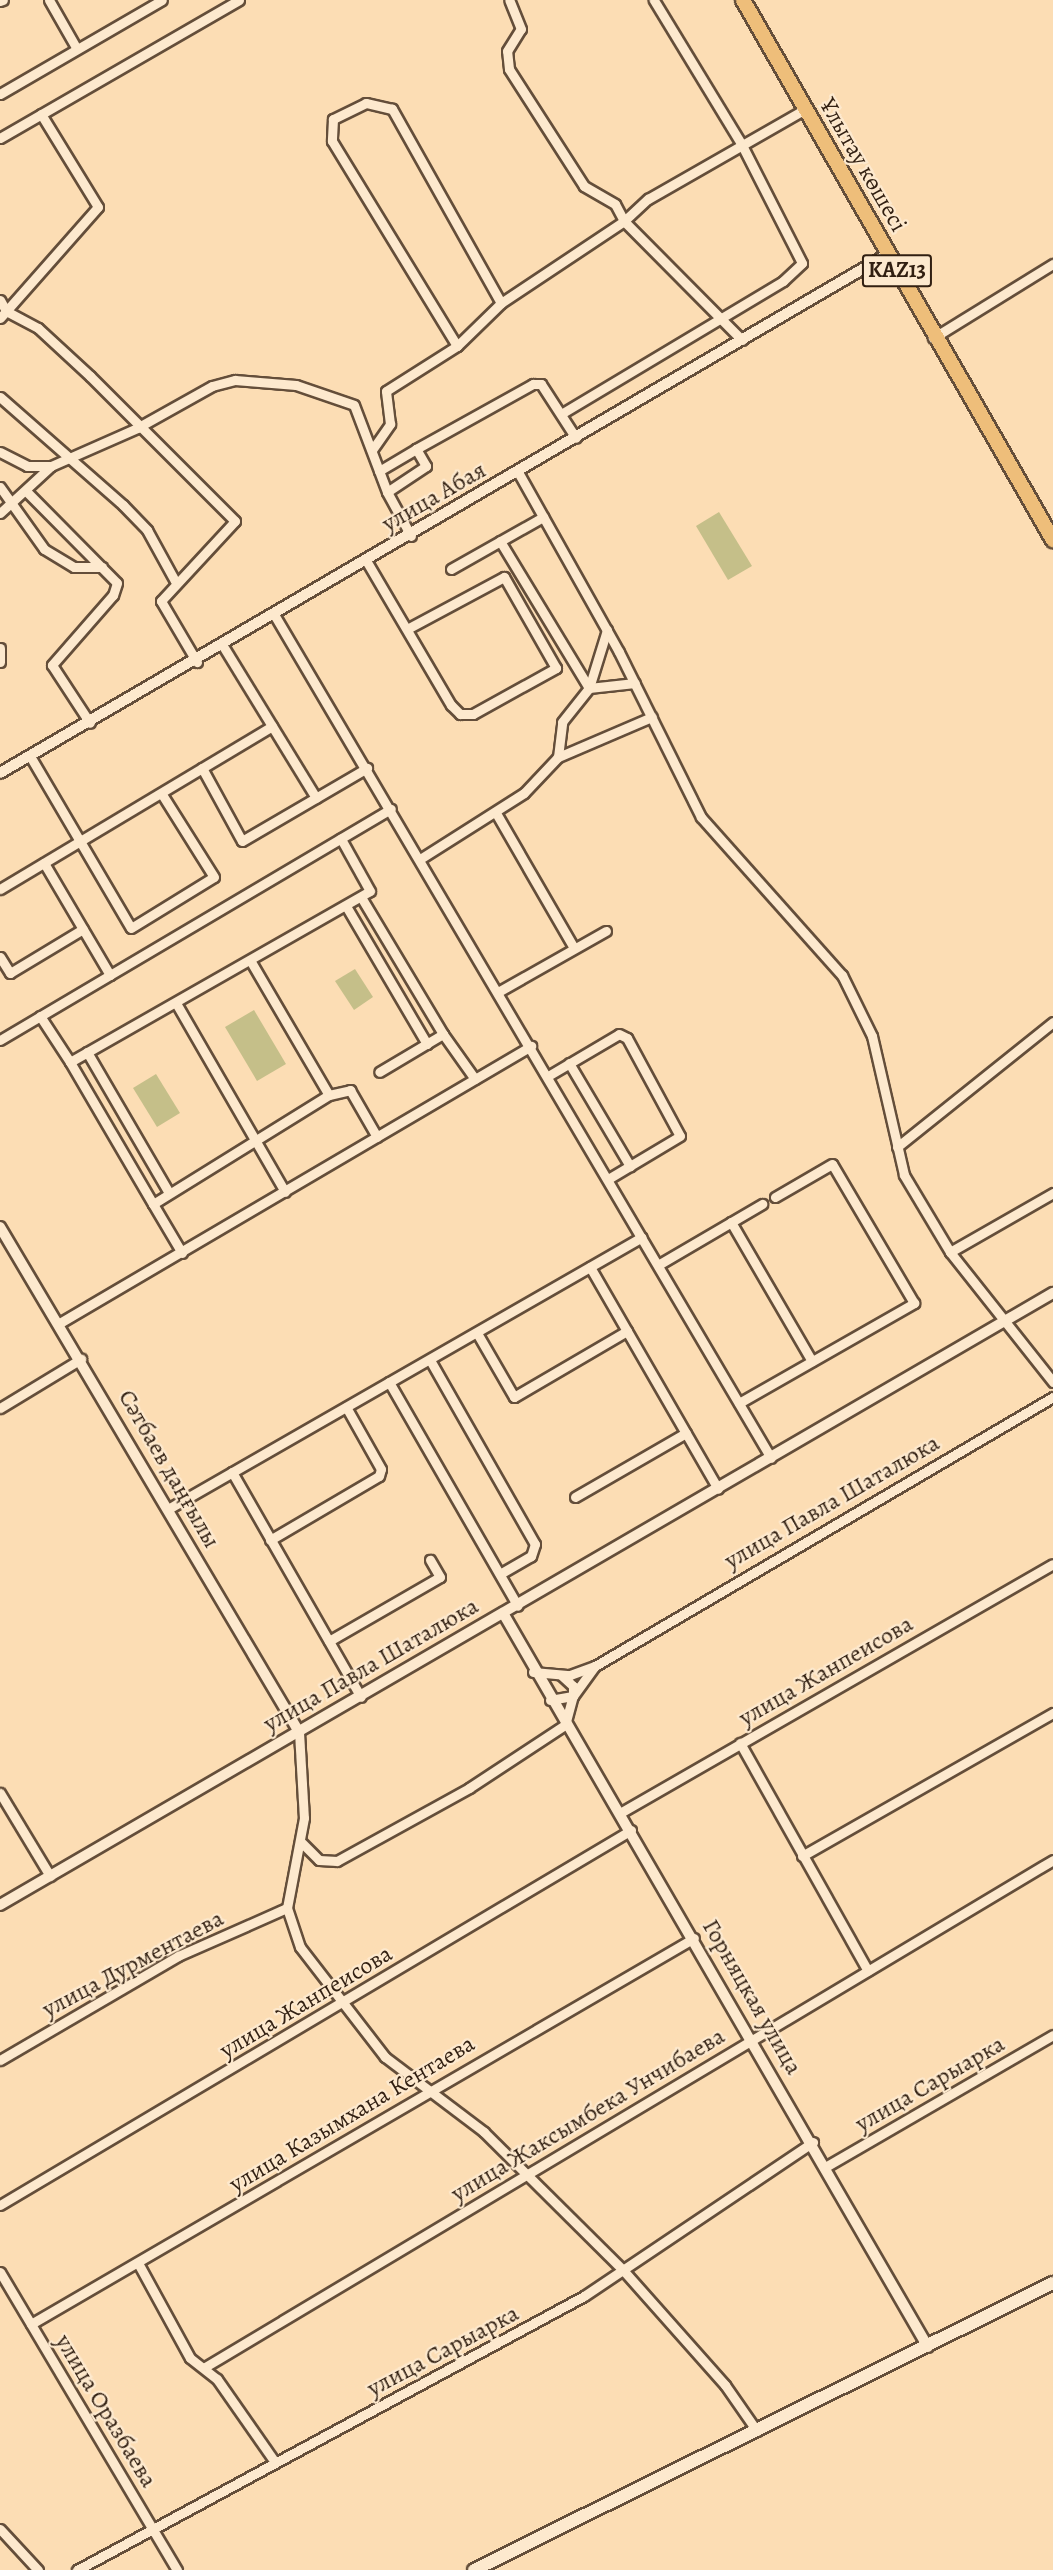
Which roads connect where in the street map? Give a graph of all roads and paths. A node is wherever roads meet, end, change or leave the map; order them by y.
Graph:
1 (49, 0) edge
2 (162, 0) edge
3 (509, 0) edge
4 (654, 0) edge
5 (743, 0) edge
6 (234, 1) edge
7 (77, 49) junction
8 (0, 94) edge
9 (805, 109) junction
10 (41, 114) junction
11 (0, 138) edge
12 (742, 145) junction
13 (624, 220) junction
14 (888, 254) junction
15 (1053, 264) edge
16 (0, 300) edge
17 (501, 303) junction
18 (3, 315) edge
19 (723, 318) junction
20 (933, 338) junction
21 (742, 340) junction
22 (456, 346) junction
23 (0, 397) edge
24 (561, 414) junction
25 (137, 428) junction
26 (576, 438) junction
27 (416, 449) junction
28 (372, 450) junction
29 (0, 452) edge
30 (68, 459) junction
31 (51, 466) junction
32 (379, 471) junction
33 (518, 472) junction
34 (0, 487) edge
35 (26, 491) junction
36 (387, 492) junction
37 (11, 506) junction
38 (0, 513) edge
39 (543, 517) junction
40 (411, 536) junction
41 (1053, 540) edge
42 (500, 541) junction
43 (367, 562) junction
44 (102, 567) junction
45 (451, 569) dead end
46 (176, 581) junction
47 (275, 616) junction
48 (407, 629) junction
49 (607, 630) junction
50 (224, 646) junction
51 (0, 648) edge
52 (0, 662) edge
53 (197, 662) junction
54 (635, 683) junction
55 (589, 688) junction
56 (652, 717) junction
57 (90, 723) junction
58 (272, 726) junction
59 (30, 756) junction
60 (558, 757) junction
61 (202, 768) junction
62 (367, 768) junction
63 (0, 773) edge
64 (161, 793) junction
65 (316, 798) junction
66 (391, 809) junction
67 (496, 813) junction
68 (341, 838) junction
69 (81, 841) junction
70 (420, 859) junction
71 (44, 863) junction
72 (0, 889) edge
73 (362, 897) junction
74 (346, 906) junction
75 (83, 929) junction
76 (606, 931) dead end
77 (574, 948) junction
78 (0, 957) edge
79 (250, 960) junction
80 (110, 975) junction
81 (498, 992) junction
82 (176, 1003) junction
83 (40, 1016) junction
84 (1053, 1022) edge
85 (443, 1034) junction
86 (0, 1040) edge
87 (427, 1044) junction
88 (531, 1046) junction
89 (87, 1053) junction
90 (70, 1062) junction
91 (569, 1063) junction
92 (379, 1072) dead end
93 (548, 1076) junction
94 (475, 1079) junction
95 (329, 1095) junction
96 (377, 1137) junction
97 (256, 1138) junction
98 (897, 1148) junction
99 (630, 1166) junction
100 (608, 1179) junction
101 (285, 1192) junction
102 (1053, 1192) edge
103 (170, 1193) junction
104 (775, 1197) dead end
105 (153, 1204) junction
106 (762, 1204) dead end
107 (731, 1222) junction
108 (0, 1227) edge
109 (642, 1237) junction
110 (182, 1252) junction
111 (950, 1252) junction
112 (658, 1265) junction
113 (590, 1267) junction
114 (1053, 1293) edge
115 (1007, 1322) junction
116 (58, 1324) junction
117 (627, 1331) junction
118 (477, 1333) junction
119 (81, 1359) junction
120 (430, 1359) junction
121 (812, 1361) junction
122 (389, 1382) junction
123 (1053, 1382) edge
124 (1053, 1397) edge
125 (739, 1403) junction
126 (346, 1407) junction
127 (0, 1408) edge
128 (686, 1433) junction
129 (771, 1458) junction
130 (232, 1472) junction
131 (718, 1489) junction
132 (575, 1497) dead end
133 (168, 1509) junction
134 (270, 1540) junction
135 (430, 1560) dead end
136 (1053, 1564) edge
137 (500, 1574) junction
138 (518, 1606) junction
139 (503, 1613) junction
140 (329, 1641) junction
141 (595, 1666) junction
142 (533, 1671) junction
143 (560, 1675) junction
144 (544, 1690) junction
145 (573, 1696) junction
146 (361, 1697) junction
147 (550, 1700) junction
148 (1053, 1713) edge
149 (564, 1725) junction
150 (300, 1732) junction
151 (740, 1743) junction
152 (0, 1794) edge
153 (620, 1813) junction
154 (630, 1830) junction
155 (302, 1843) junction
156 (802, 1856) junction
157 (1053, 1860) edge
158 (50, 1876) junction
159 (0, 1905) edge
160 (287, 1908) junction
161 (694, 1938) junction
162 (868, 1971) junction
163 (342, 2004) junction
164 (1053, 2035) edge
165 (753, 2038) junction
166 (0, 2060) edge
167 (429, 2089) junction
168 (813, 2142) junction
169 (827, 2166) junction
170 (528, 2174) junction
171 (0, 2205) edge
172 (138, 2263) junction
173 (623, 2270) junction
174 (0, 2272) edge
175 (1053, 2283) edge
176 (31, 2324) junction
177 (928, 2347) junction
178 (205, 2367) junction
179 (757, 2431) junction
180 (275, 2462) junction
181 (0, 2529) edge
182 (155, 2529) junction
183 (38, 2570) edge
184 (77, 2570) edge
185 (177, 2570) edge
186 (474, 2570) edge

1 - 7 street
2 - 7 street
3 - 13 street
4 - 12 street
5 - 9 main road, Ұлытау көшесі / KAZ13
6 - 10 street
7 - 8 street
9 - 12 street
9 - 14 main road, Ұлытау көшесі / KAZ13
10 - 11 street
10 - 18 street
12 - 13 street
12 - 19 street
13 - 17 street
13 - 19 street
14 - 20 main road, Ұлытау көшесі / KAZ13
14 - 21 street, улица Абая
15 - 20 street
16 - 18 street
17 - 22 street
17 - 22 street
18 - 25 street
19 - 21 street
19 - 24 street
20 - 41 main road, Ұлытау көшесі / KAZ13
21 - 26 street, улица Абая
22 - 28 street
23 - 30 street
24 - 26 street
24 - 27 street
25 - 28 street
25 - 30 street
25 - 46 street
26 - 33 street, улица Абая
27 - 32 street
27 - 36 street
28 - 32 street
29 - 31 street
30 - 31 street
30 - 46 street
31 - 35 street
32 - 36 street
33 - 39 street
33 - 40 street, улица Абая
34 - 37 street
35 - 37 street
35 - 44 street
36 - 40 street
37 - 38 street
37 - 44 street
39 - 42 street
39 - 49 street
40 - 43 street, улица Абая
42 - 45 street
42 - 55 street
43 - 47 street, улица Абая
43 - 48 street
44 - 57 street
46 - 53 street
47 - 50 street, улица Абая
47 - 62 street
48 - 48 street
49 - 54 street
49 - 55 street
50 - 53 street, улица Абая
50 - 58 street
51 - 52 street
53 - 57 street, улица Абая
54 - 55 street
54 - 56 street
55 - 60 street
56 - 60 street
56 - 98 street
57 - 59 street, улица Абая
58 - 61 street
58 - 65 street
59 - 63 street, улица Абая
59 - 69 street
60 - 67 street
61 - 64 street
61 - 65 street
62 - 65 street
62 - 66 street
64 - 69 street
64 - 69 street
66 - 68 street
66 - 70 street
67 - 70 street
67 - 77 street
68 - 73 street
68 - 80 street
69 - 71 street
70 - 81 street
71 - 72 street
71 - 75 street
73 - 74 street
73 - 85 street
74 - 79 street
74 - 87 street
75 - 78 street
75 - 80 street
76 - 77 street
77 - 81 street
79 - 82 street
79 - 95 street
80 - 83 street
81 - 88 street
82 - 89 street
82 - 97 street
83 - 86 street
83 - 90 street
84 - 98 street
85 - 87 street
85 - 94 street
87 - 92 street
88 - 93 street
88 - 94 street
89 - 90 street
89 - 103 street
90 - 105 street
91 - 93 street
91 - 99 street
91 - 99 street
93 - 100 street
94 - 96 street
95 - 96 street
95 - 97 street
96 - 101 street
97 - 101 street
97 - 103 street
98 - 111 street
99 - 100 street
100 - 109 street
101 - 110 street
102 - 111 street
103 - 105 street
104 - 121 street
105 - 110 street
106 - 107 street
107 - 112 street
107 - 121 street
108 - 116 street, Сәтбаев даңғылы
109 - 112 street
109 - 113 street
110 - 116 street
111 - 115 street
112 - 125 street
113 - 117 street
113 - 118 street
114 - 115 street
115 - 123 street
115 - 129 street
116 - 119 street, Сәтбаев даңғылы
117 - 118 street
117 - 128 street
118 - 120 street
119 - 127 street
119 - 133 street, Сәтбаев даңғылы
120 - 122 street
120 - 137 street
121 - 125 street
122 - 126 street
122 - 137 street
124 - 141 street, улица Павла Шаталюка
125 - 129 street
126 - 130 street
126 - 134 street
128 - 131 street
128 - 132 street
129 - 131 street
130 - 133 street
130 - 134 street
131 - 138 street
133 - 150 street, Сәтбаев даңғылы
134 - 140 street
135 - 140 street
136 - 151 street, улица Жанпеисова
137 - 138 street
138 - 139 street
139 - 142 street, улица Павла Шаталюка
139 - 146 street, улица Павла Шаталюка
140 - 146 street
141 - 143 street, улица Павла Шаталюка
141 - 145 street
142 - 143 street, улица Павла Шаталюка
142 - 144 street, Горняцкая улица
143 - 144 street
143 - 145 street
144 - 147 street, Горняцкая улица
145 - 147 street
145 - 149 street
146 - 150 street, улица Павла Шаталюка
147 - 149 street, Горняцкая улица
148 - 156 street
149 - 153 street, Горняцкая улица
149 - 155 street
150 - 155 street
150 - 158 street, улица Павла Шаталюка
151 - 153 street, улица Жанпеисова
151 - 156 street
152 - 158 street
153 - 154 street, Горняцкая улица
154 - 161 street, Горняцкая улица
154 - 163 street, улица Жанпеисова
155 - 160 street
156 - 162 street
157 - 162 street, улица Жаксымбека Унчибаева
158 - 159 street, улица Павла Шаталюка
160 - 163 street
160 - 166 street, улица Дурментаева
161 - 165 street, Горняцкая улица
161 - 167 street, улица Казымхана Кентаева
162 - 165 street, улица Жаксымбека Унчибаева
163 - 167 street
163 - 171 street, улица Жанпеисова
164 - 169 street, улица Сарыарка
165 - 168 street, Горняцкая улица
165 - 170 street, улица Жаксымбека Унчибаева
167 - 170 street
167 - 172 street, улица Казымхана Кентаева
168 - 169 street, Горняцкая улица
168 - 173 street, улица Сарыарка
169 - 177 street, Горняцкая улица
170 - 173 street
170 - 178 street, улица Жаксымбека Унчибаева
172 - 176 street, улица Казымхана Кентаева
172 - 178 street
173 - 179 street
173 - 180 street, улица Сарыарка
174 - 176 street, улица Оразбаева
175 - 177 main road
176 - 182 street, улица Оразбаева
177 - 179 main road
178 - 180 street
179 - 186 main road
180 - 182 street, улица Сарыарка
181 - 183 street
182 - 184 street, улица Сарыарка
182 - 185 street, улица Оразбаева

